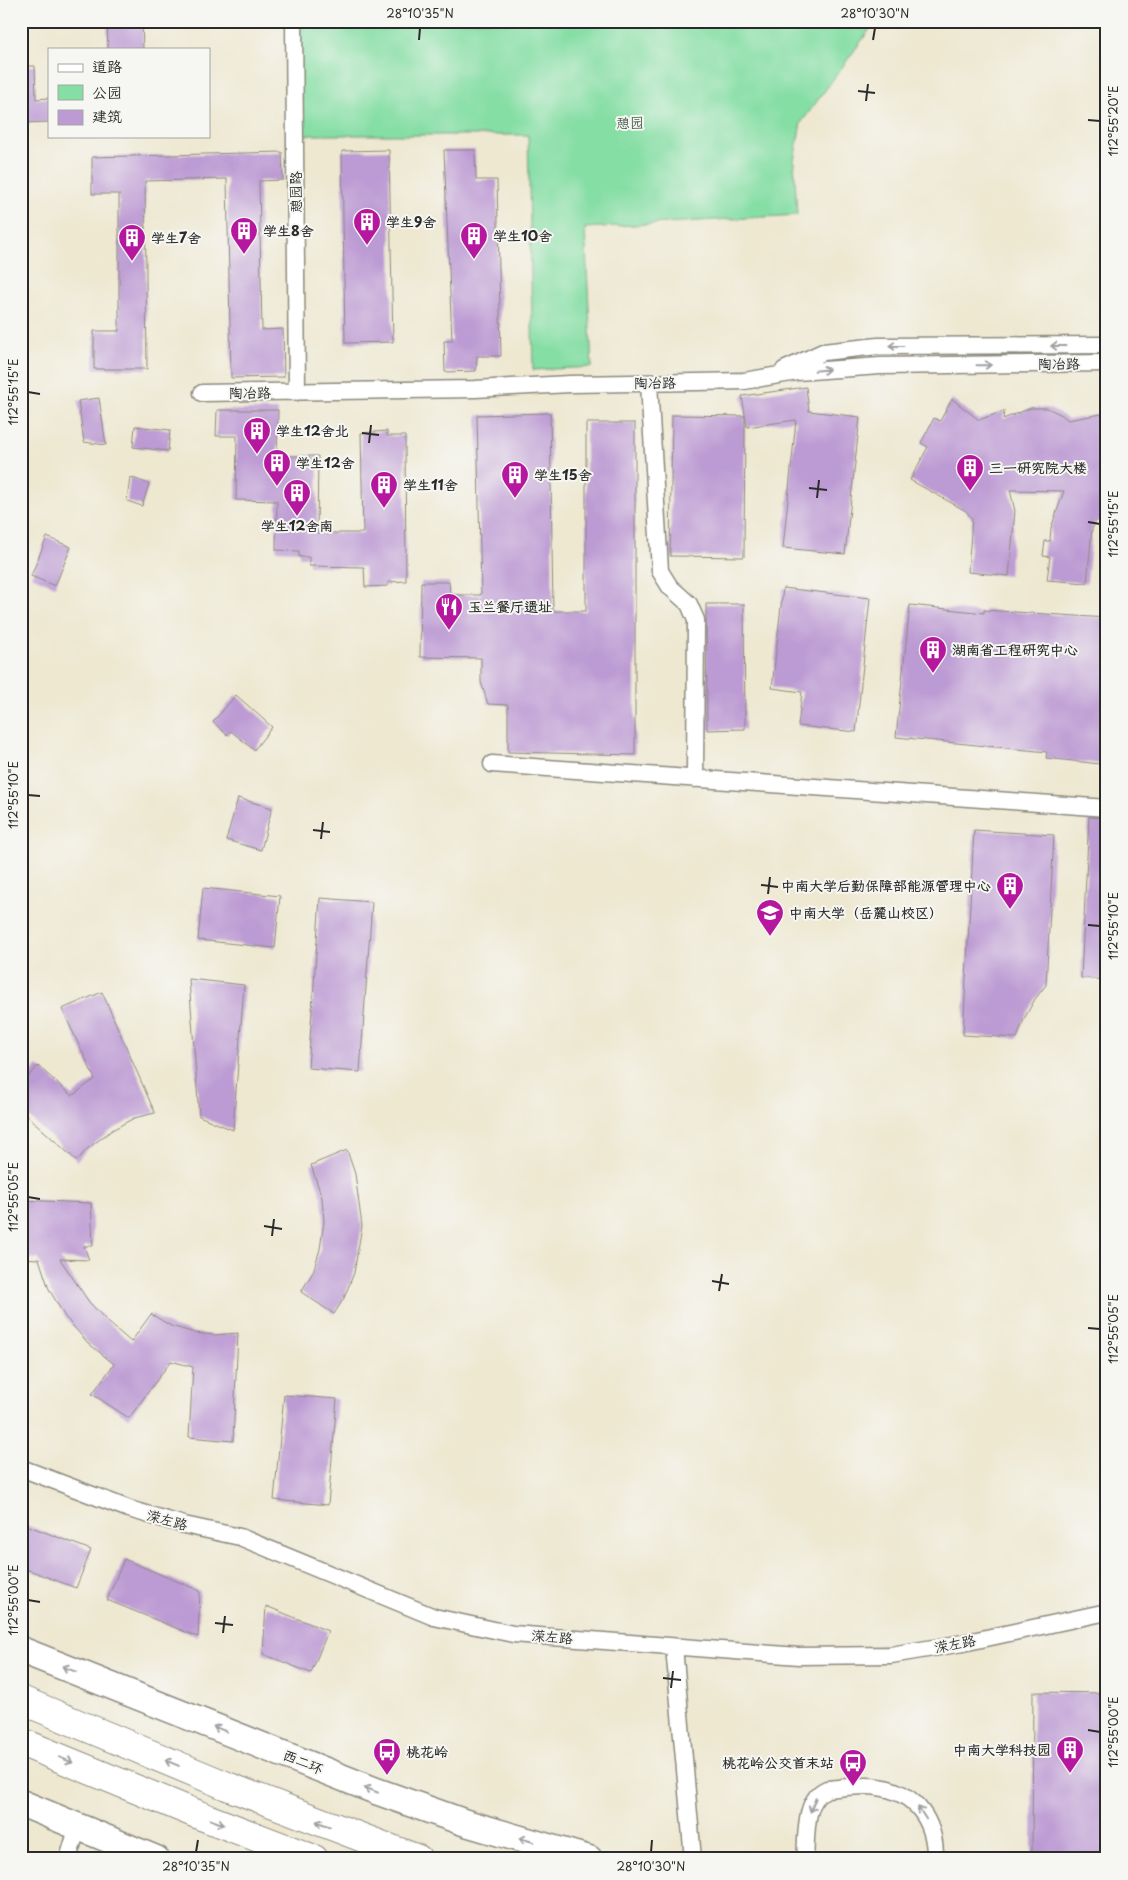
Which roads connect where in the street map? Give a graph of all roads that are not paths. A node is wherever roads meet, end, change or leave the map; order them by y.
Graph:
1 (294, 21) edge
2 (1107, 345) edge
3 (1107, 363) edge
4 (773, 375) junction
5 (649, 383) junction
6 (297, 392) junction
7 (202, 393) dead end
8 (492, 764) dead end
9 (695, 779) junction
10 (1107, 808) edge
11 (21, 1468) edge
12 (1107, 1612) edge
13 (674, 1647) junction
14 (21, 1650) edge
15 (21, 1700) edge
16 (21, 1742) edge
17 (21, 1803) edge
18 (78, 1826) junction
19 (68, 1859) edge
20 (156, 1859) edge
21 (314, 1859) edge
22 (418, 1859) edge
23 (589, 1859) edge
24 (693, 1859) edge
25 (805, 1859) edge
26 (935, 1859) edge

1 - 6 street, 憩园路
2 -> 4 street
4 -> 3 street, 陶冶路
4 - 5 street, 陶冶路
5 - 6 street, 陶冶路
5 - 9 street
6 - 7 street, 陶冶路
8 - 9 street
9 - 10 street
11 - 13 street, 溁左路
12 - 13 street, 溁左路
13 - 24 street
23 -> 14 main road, 西二环
22 -> 15 highway
16 -> 21 highway
17 - 18 main road
18 - 19 street
18 - 20 main road
26 -> 25 street

